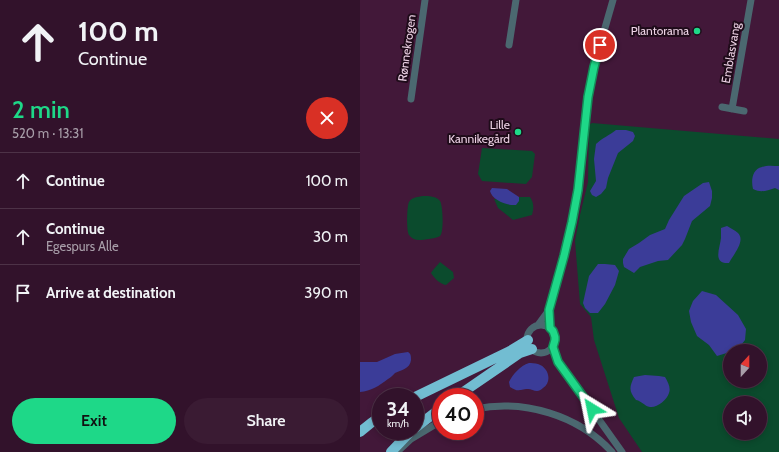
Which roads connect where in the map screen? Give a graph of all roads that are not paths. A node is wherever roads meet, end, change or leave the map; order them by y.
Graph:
1 (425, 0) edge
2 (516, 0) edge
3 (613, 0) edge
4 (751, 0) edge
5 (509, 45) dead end
6 (411, 99) dead end
7 (722, 107) dead end
8 (732, 109) junction
9 (744, 111) dead end
10 (549, 310) junction
11 (538, 325) junction
12 (550, 328) junction
13 (530, 344) junction
14 (553, 347) junction
15 (546, 352) junction
16 (558, 362) junction
17 (469, 388) edge
18 (424, 393) edge
19 (484, 408) edge
20 (432, 415) edge
21 (424, 421) edge
22 (372, 422) edge
23 (432, 426) edge
24 (360, 432) edge
25 (402, 440) edge
26 (391, 452) edge
27 (397, 452) edge
28 (612, 452) edge
29 (622, 452) edge

1 - 6 street, Rønnekrogen
2 - 5 street
3 - 10 street
4 - 8 street, Emblasvang
7 - 8 street
8 - 9 street
10 - 11 street
10 - 12 street
11 - 12 street
11 - 13 street
12 - 14 street
13 - 15 street
13 - 17 highway
13 - 18 highway
14 - 15 street
14 - 16 street
15 - 16 street
16 - 29 street
19 - 28 street
20 - 21 highway
22 - 24 highway
23 - 27 street
25 - 26 highway

